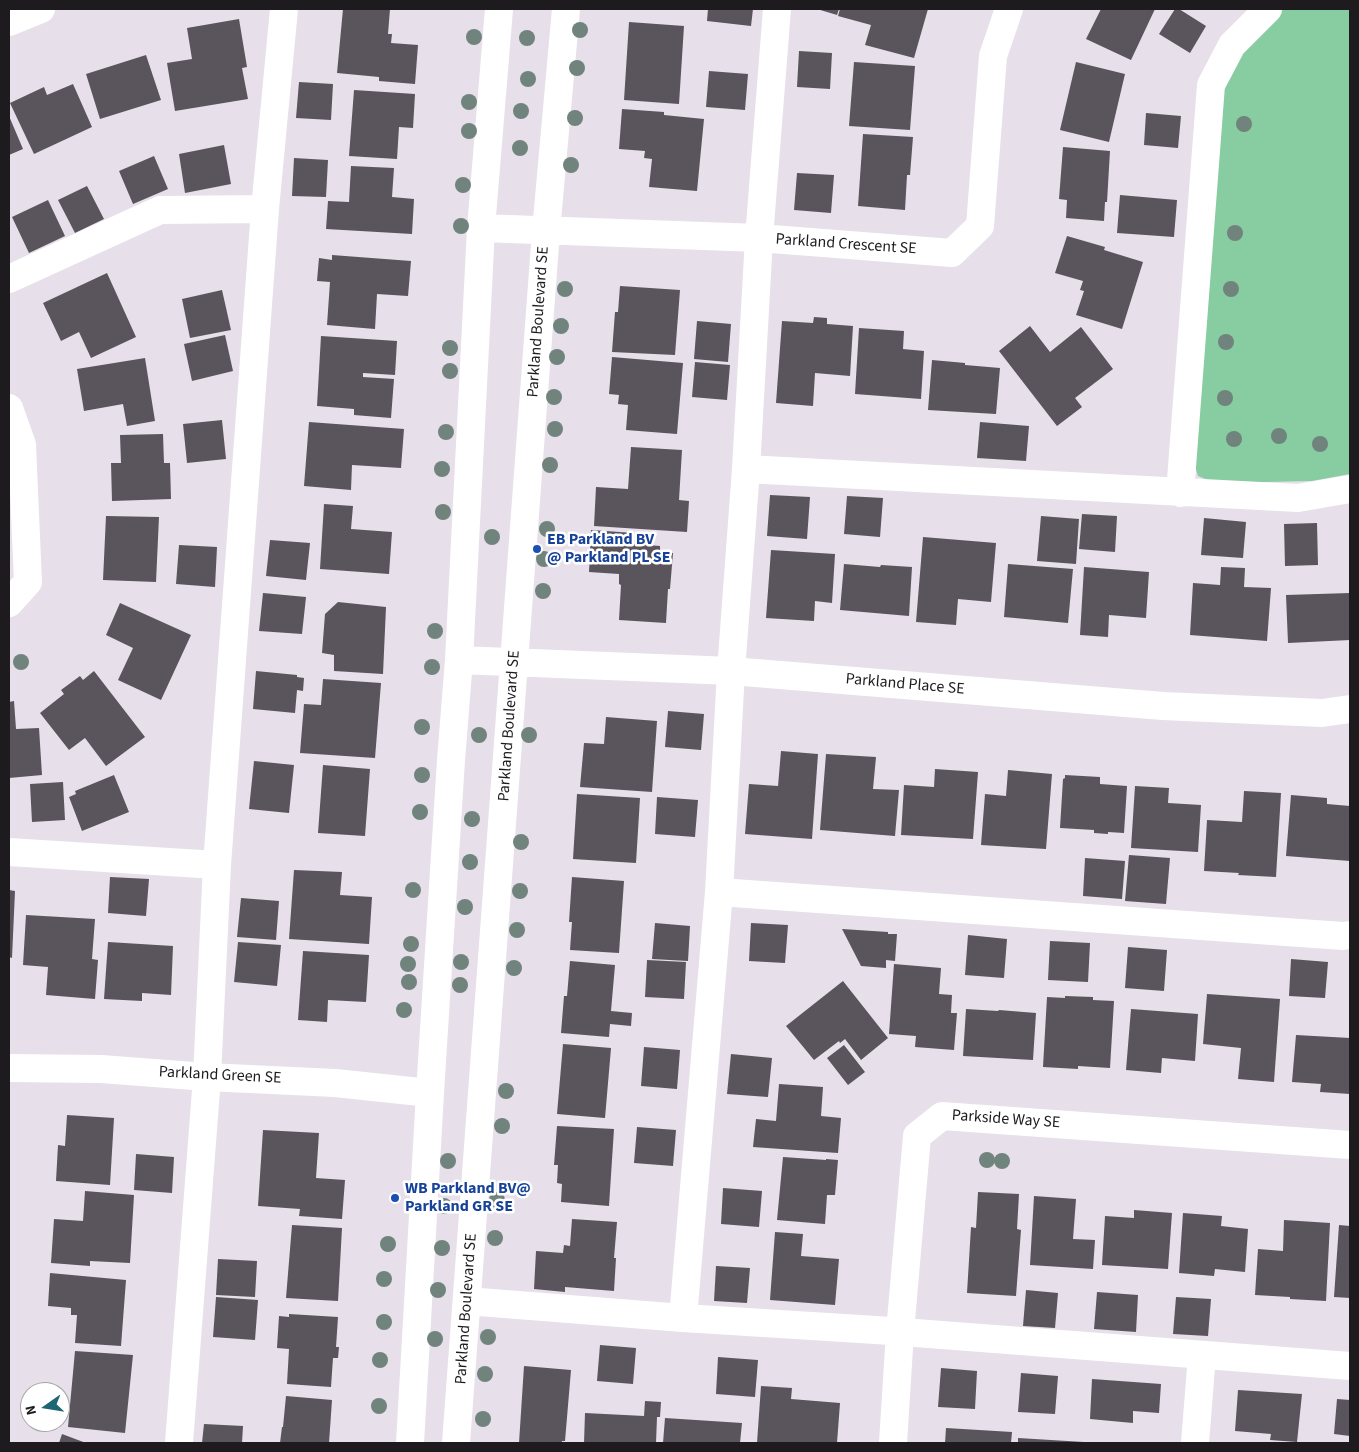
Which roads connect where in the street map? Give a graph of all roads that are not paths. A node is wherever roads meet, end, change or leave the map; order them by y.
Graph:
1 (41, 9) edge
2 (284, 9) edge
3 (500, 9) edge
4 (566, 9) edge
5 (777, 9) edge
6 (1010, 9) edge
7 (1268, 9) edge
8 (9, 22) edge
9 (265, 208) junction
10 (480, 228) junction
11 (546, 230) junction
12 (759, 238) junction
13 (9, 279) edge
14 (9, 408) edge
15 (746, 468) junction
16 (1350, 489) edge
17 (1180, 493) junction
18 (9, 603) edge
19 (459, 660) junction
20 (514, 663) junction
21 (731, 671) junction
22 (1350, 709) edge
23 (9, 852) edge
24 (217, 865) junction
25 (719, 892) junction
26 (1350, 935) edge
27 (9, 1068) edge
28 (207, 1077) junction
29 (430, 1093) junction
30 (1350, 1145) edge
31 (467, 1301) junction
32 (683, 1318) junction
33 (900, 1332) junction
34 (1202, 1355) junction
35 (1350, 1366) edge
36 (179, 1443) edge
37 (410, 1443) edge
38 (456, 1443) edge
39 (893, 1443) edge
40 (1194, 1443) edge

1 - 8 street
2 - 9 street
3 - 10 street
4 - 11 street, Parkland Boulevard SE
5 - 12 street
6 - 12 street, Parkland Crescent SE
7 - 17 street
9 - 13 street
9 - 24 street
10 - 11 street, Parkland Crescent SE
10 - 19 street
11 - 12 street, Parkland Crescent SE
11 - 20 street, Parkland Boulevard SE
12 - 15 street
14 - 18 street
15 - 17 street
15 - 21 street
16 - 17 street
19 - 20 street, Parkland Place SE
19 - 29 street
20 - 21 street, Parkland Place SE
20 - 31 street, Parkland Boulevard SE
21 - 22 street, Parkland Place SE
21 - 25 street
23 - 24 street
24 - 28 street
25 - 26 street
25 - 32 street
27 - 28 street, Parkland Green SE
28 - 29 street, Parkland Green SE
28 - 36 street
29 - 37 street
30 - 33 street, Parkside Way SE
31 - 32 street
31 - 38 street, Parkland Boulevard SE
32 - 33 street
33 - 34 street
33 - 39 street, Parkside Way SE
34 - 35 street
34 - 40 street

